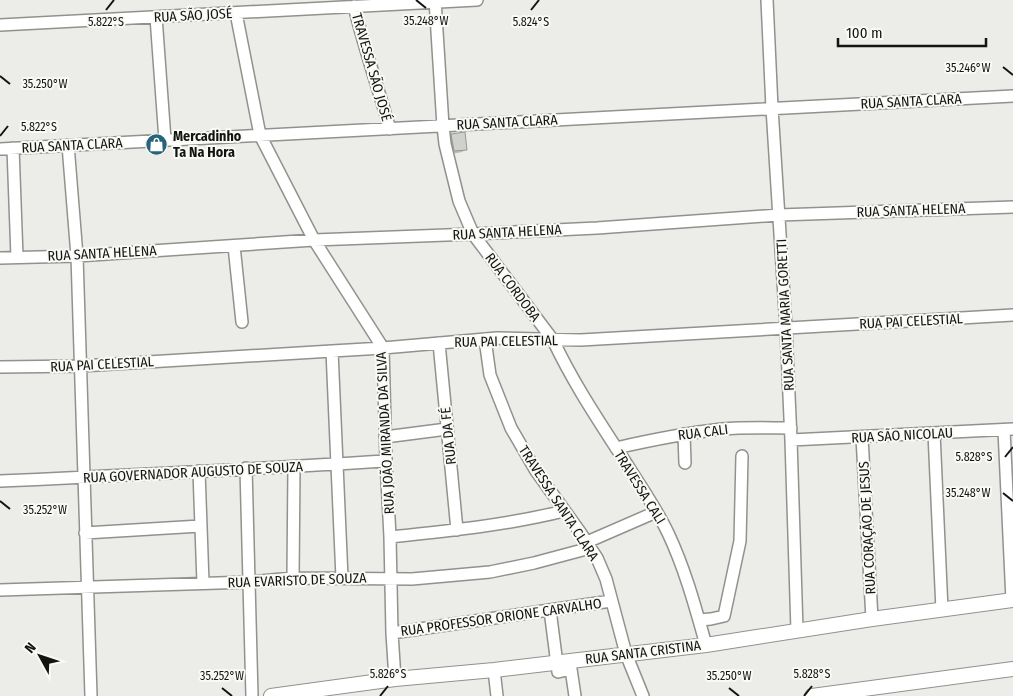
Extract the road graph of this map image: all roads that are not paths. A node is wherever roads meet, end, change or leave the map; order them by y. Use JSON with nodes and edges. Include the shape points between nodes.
{"nodes":[{"id":1,"x":477,"y":0,"type":"edge"},
{"id":2,"x":767,"y":0,"type":"edge"},
{"id":3,"x":435,"y":1,"type":"edge"},
{"id":4,"x":327,"y":4,"type":"edge"},
{"id":5,"x":354,"y":6,"type":"junction"},
{"id":6,"x":236,"y":13,"type":"junction"},
{"id":7,"x":156,"y":17,"type":"junction"},
{"id":8,"x":0,"y":25,"type":"edge"},
{"id":9,"x":1013,"y":96,"type":"edge"},
{"id":10,"x":772,"y":108,"type":"junction"},
{"id":11,"x":443,"y":126,"type":"junction"},
{"id":12,"x":390,"y":129,"type":"junction"},
{"id":13,"x":260,"y":135,"type":"junction"},
{"id":14,"x":165,"y":140,"type":"junction"},
{"id":15,"x":68,"y":145,"type":"junction"},
{"id":16,"x":13,"y":148,"type":"junction"},
{"id":17,"x":0,"y":149,"type":"edge"},
{"id":18,"x":1013,"y":207,"type":"edge"},
{"id":19,"x":779,"y":214,"type":"junction"},
{"id":20,"x":473,"y":234,"type":"junction"},
{"id":21,"x":314,"y":240,"type":"junction"},
{"id":22,"x":234,"y":246,"type":"junction"},
{"id":23,"x":76,"y":256,"type":"junction"},
{"id":24,"x":0,"y":258,"type":"edge"},
{"id":25,"x":17,"y":258,"type":"junction"},
{"id":26,"x":1013,"y":315,"type":"edge"},
{"id":27,"x":242,"y":322,"type":"dead end"},
{"id":28,"x":786,"y":328,"type":"junction"},
{"id":29,"x":485,"y":339,"type":"junction"},
{"id":30,"x":553,"y":340,"type":"junction"},
{"id":31,"x":439,"y":343,"type":"junction"},
{"id":32,"x":383,"y":348,"type":"junction"},
{"id":33,"x":332,"y":351,"type":"junction"},
{"id":34,"x":81,"y":366,"type":"junction"},
{"id":35,"x":0,"y":367,"type":"edge"},
{"id":36,"x":447,"y":429,"type":"junction"},
{"id":37,"x":1009,"y":430,"type":"edge"},
{"id":38,"x":934,"y":433,"type":"junction"},
{"id":39,"x":684,"y":434,"type":"junction"},
{"id":40,"x":791,"y":434,"type":"junction"},
{"id":41,"x":385,"y":437,"type":"junction"},
{"id":42,"x":862,"y":437,"type":"junction"},
{"id":43,"x":616,"y":448,"type":"junction"},
{"id":44,"x":742,"y":456,"type":"dead end"},
{"id":45,"x":386,"y":461,"type":"junction"},
{"id":46,"x":685,"y":463,"type":"dead end"},
{"id":47,"x":337,"y":464,"type":"junction"},
{"id":48,"x":294,"y":467,"type":"junction"},
{"id":49,"x":246,"y":468,"type":"junction"},
{"id":50,"x":199,"y":471,"type":"junction"},
{"id":51,"x":84,"y":477,"type":"junction"},
{"id":52,"x":0,"y":481,"type":"edge"},
{"id":53,"x":564,"y":511,"type":"junction"},
{"id":54,"x":656,"y":512,"type":"junction"},
{"id":55,"x":1011,"y":525,"type":"edge"},
{"id":56,"x":200,"y":526,"type":"junction"},
{"id":57,"x":457,"y":530,"type":"junction"},
{"id":58,"x":85,"y":533,"type":"junction"},
{"id":59,"x":390,"y":537,"type":"junction"},
{"id":60,"x":589,"y":545,"type":"junction"},
{"id":61,"x":293,"y":578,"type":"junction"},
{"id":62,"x":342,"y":578,"type":"junction"},
{"id":63,"x":392,"y":578,"type":"junction"},
{"id":64,"x":250,"y":582,"type":"junction"},
{"id":65,"x":204,"y":583,"type":"junction"},
{"id":66,"x":87,"y":587,"type":"junction"},
{"id":67,"x":0,"y":590,"type":"edge"},
{"id":68,"x":1012,"y":600,"type":"edge"},
{"id":69,"x":611,"y":601,"type":"junction"},
{"id":70,"x":550,"y":610,"type":"junction"},
{"id":71,"x":942,"y":610,"type":"junction"},
{"id":72,"x":872,"y":619,"type":"junction"},
{"id":73,"x":699,"y":620,"type":"junction"},
{"id":74,"x":797,"y":630,"type":"junction"},
{"id":75,"x":392,"y":633,"type":"junction"},
{"id":76,"x":706,"y":645,"type":"junction"},
{"id":77,"x":626,"y":654,"type":"junction"},
{"id":78,"x":556,"y":662,"type":"junction"},
{"id":79,"x":494,"y":670,"type":"junction"},
{"id":80,"x":1013,"y":670,"type":"edge"},
{"id":81,"x":395,"y":679,"type":"junction"},
{"id":82,"x":91,"y":696,"type":"edge"},
{"id":83,"x":252,"y":696,"type":"edge"},
{"id":84,"x":271,"y":696,"type":"edge"},
{"id":85,"x":497,"y":696,"type":"edge"},
{"id":86,"x":575,"y":696,"type":"edge"},
{"id":87,"x":642,"y":696,"type":"edge"},
{"id":88,"x":812,"y":696,"type":"edge"}],
"edges":[{"from":1,"to":3,"type":"street","name":"RUA SÃO JOSÉ"},
{"from":2,"to":10,"type":"street","name":"RUA SANTA MARIA GORETTI"},
{"from":3,"to":5,"type":"street","name":"RUA SÃO JOSÉ"},
{"from":3,"to":11,"type":"street","name":"RUA CORDOBA"},
{"from":4,"to":5,"type":"street","name":"RUA SÃO JOSÉ"},
{"from":4,"to":6,"type":"street","name":"RUA SÃO JOSÉ"},
{"from":5,"to":12,"type":"street","name":"TRAVESSA SÃO JOSÉ"},
{"from":6,"to":7,"type":"street","name":"RUA SÃO JOSÉ"},
{"from":6,"to":13,"type":"street","name":"RUA JOÃO MIRANDA DA SILVA"},
{"from":7,"to":8,"type":"street","name":"RUA SÃO JOSÉ"},
{"from":7,"to":14,"type":"street"},
{"from":9,"to":10,"type":"street","name":"RUA SANTA CLARA"},
{"from":10,"to":11,"type":"street","name":"RUA SANTA CLARA"},
{"from":10,"to":19,"type":"street","name":"RUA SANTA MARIA GORETTI"},
{"from":11,"to":12,"type":"street","name":"RUA SANTA CLARA"},
{"from":11,"to":20,"type":"street","name":"RUA CORDOBA","via":[[459,201]]},
{"from":12,"to":13,"type":"street","name":"RUA SANTA CLARA"},
{"from":13,"to":14,"type":"street","name":"RUA SANTA CLARA"},
{"from":13,"to":21,"type":"street","name":"RUA JOÃO MIRANDA DA SILVA"},
{"from":14,"to":15,"type":"street","name":"RUA SANTA CLARA"},
{"from":15,"to":16,"type":"street","name":"RUA SANTA CLARA"},
{"from":15,"to":23,"type":"street"},
{"from":16,"to":17,"type":"street","name":"RUA SANTA CLARA"},
{"from":16,"to":25,"type":"street"},
{"from":18,"to":19,"type":"street","name":"RUA SANTA HELENA"},
{"from":19,"to":20,"type":"street","name":"RUA SANTA HELENA"},
{"from":19,"to":28,"type":"street","name":"RUA SANTA MARIA GORETTI"},
{"from":20,"to":21,"type":"street","name":"RUA SANTA HELENA"},
{"from":20,"to":30,"type":"street","name":"RUA CORDOBA"},
{"from":21,"to":22,"type":"street","name":"RUA SANTA HELENA"},
{"from":21,"to":32,"type":"street","name":"RUA JOÃO MIRANDA DA SILVA"},
{"from":22,"to":23,"type":"street","name":"RUA SANTA HELENA"},
{"from":22,"to":27,"type":"street"},
{"from":23,"to":25,"type":"street","name":"RUA SANTA HELENA"},
{"from":23,"to":34,"type":"street"},
{"from":24,"to":25,"type":"street","name":"RUA SANTA HELENA"},
{"from":26,"to":28,"type":"street","name":"RUA PAI CELESTIAL"},
{"from":28,"to":30,"type":"street","name":"RUA PAI CELESTIAL"},
{"from":28,"to":40,"type":"street","name":"RUA SANTA MARIA GORETTI"},
{"from":29,"to":30,"type":"street","name":"RUA PAI CELESTIAL"},
{"from":29,"to":31,"type":"street","name":"RUA PAI CELESTIAL"},
{"from":29,"to":53,"type":"street","name":"TRAVESSA SANTA CLARA","via":[[490,375],[511,428]]},
{"from":30,"to":43,"type":"street","name":"TRAVESSA CALI"},
{"from":31,"to":32,"type":"street","name":"RUA PAI CELESTIAL"},
{"from":31,"to":36,"type":"street","name":"RUA DA FÉ"},
{"from":32,"to":33,"type":"street","name":"RUA PAI CELESTIAL"},
{"from":32,"to":41,"type":"street","name":"RUA JOÃO MIRANDA DA SILVA"},
{"from":33,"to":34,"type":"street","name":"RUA PAI CELESTIAL"},
{"from":33,"to":47,"type":"street"},
{"from":34,"to":35,"type":"street","name":"RUA PAI CELESTIAL"},
{"from":34,"to":51,"type":"street"},
{"from":36,"to":41,"type":"street"},
{"from":36,"to":57,"type":"street","name":"RUA DA FÉ"},
{"from":37,"to":38,"type":"street","name":"RUA SÃO NICOLAU"},
{"from":37,"to":55,"type":"street"},
{"from":38,"to":42,"type":"street","name":"RUA SÃO NICOLAU"},
{"from":38,"to":71,"type":"street"},
{"from":39,"to":40,"type":"street","name":"RUA CALI","via":[[724,429]]},
{"from":39,"to":43,"type":"street","name":"RUA CALI"},
{"from":39,"to":46,"type":"street"},
{"from":40,"to":42,"type":"street","name":"RUA SÃO NICOLAU"},
{"from":40,"to":74,"type":"street","name":"RUA SANTA MARIA GORETTI"},
{"from":41,"to":45,"type":"street","name":"RUA JOÃO MIRANDA DA SILVA"},
{"from":42,"to":72,"type":"street","name":"RUA CORAÇÃO DE JESUS"},
{"from":43,"to":54,"type":"street","name":"TRAVESSA CALI"},
{"from":44,"to":73,"type":"street","via":[[740,541],[724,616]]},
{"from":45,"to":47,"type":"street","name":"RUA GOVERNADOR AUGUSTO DE SOUZA"},
{"from":45,"to":59,"type":"street","name":"RUA JOÃO MIRANDA DA SILVA"},
{"from":47,"to":48,"type":"street","name":"RUA GOVERNADOR AUGUSTO DE SOUZA"},
{"from":47,"to":62,"type":"street"},
{"from":48,"to":49,"type":"street","name":"RUA GOVERNADOR AUGUSTO DE SOUZA"},
{"from":48,"to":61,"type":"street"},
{"from":49,"to":50,"type":"street","name":"RUA GOVERNADOR AUGUSTO DE SOUZA"},
{"from":49,"to":64,"type":"street"},
{"from":50,"to":51,"type":"street","name":"RUA GOVERNADOR AUGUSTO DE SOUZA"},
{"from":50,"to":56,"type":"street"},
{"from":51,"to":52,"type":"street","name":"RUA GOVERNADOR AUGUSTO DE SOUZA"},
{"from":51,"to":58,"type":"street"},
{"from":53,"to":57,"type":"street"},
{"from":53,"to":60,"type":"street","name":"TRAVESSA SANTA CLARA"},
{"from":54,"to":60,"type":"street","name":"RUA EVARISTO DE SOUZA"},
{"from":54,"to":73,"type":"street","name":"TRAVESSA CALI","via":[[679,558]]},
{"from":55,"to":68,"type":"street"},
{"from":56,"to":58,"type":"street"},
{"from":56,"to":65,"type":"street"},
{"from":57,"to":59,"type":"street"},
{"from":58,"to":66,"type":"street"},
{"from":59,"to":63,"type":"street","name":"RUA JOÃO MIRANDA DA SILVA"},
{"from":60,"to":63,"type":"street","name":"RUA EVARISTO DE SOUZA","via":[[534,563],[490,572]]},
{"from":60,"to":69,"type":"street","name":"TRAVESSA SANTA CLARA","via":[[598,558]]},
{"from":61,"to":62,"type":"street","name":"RUA EVARISTO DE SOUZA"},
{"from":61,"to":64,"type":"street","name":"RUA EVARISTO DE SOUZA"},
{"from":62,"to":63,"type":"street","name":"RUA EVARISTO DE SOUZA"},
{"from":63,"to":75,"type":"street","name":"RUA JOÃO MIRANDA DA SILVA"},
{"from":64,"to":65,"type":"street","name":"RUA EVARISTO DE SOUZA"},
{"from":64,"to":83,"type":"street"},
{"from":65,"to":66,"type":"street","name":"RUA EVARISTO DE SOUZA"},
{"from":66,"to":67,"type":"street","name":"RUA EVARISTO DE SOUZA"},
{"from":66,"to":82,"type":"street"},
{"from":68,"to":71,"type":"main road","name":"RUA SANTA CRISTINA"},
{"from":69,"to":70,"type":"street","name":"RUA PROFESSOR ORIONE CARVALHO"},
{"from":69,"to":77,"type":"street","name":"TRAVESSA SANTA CLARA"},
{"from":70,"to":75,"type":"street","name":"RUA PROFESSOR ORIONE CARVALHO"},
{"from":70,"to":78,"type":"street"},
{"from":71,"to":72,"type":"main road","name":"RUA SANTA CRISTINA"},
{"from":72,"to":74,"type":"main road","name":"RUA SANTA CRISTINA"},
{"from":73,"to":76,"type":"street","name":"TRAVESSA CALI"},
{"from":74,"to":76,"type":"main road","name":"RUA SANTA CRISTINA"},
{"from":75,"to":81,"type":"street","name":"RUA JOÃO MIRANDA DA SILVA"},
{"from":76,"to":77,"type":"main road","name":"RUA SANTA CRISTINA"},
{"from":77,"to":78,"type":"main road","name":"RUA SANTA CRISTINA"},
{"from":77,"to":87,"type":"street","name":"TRAVESSA SANTA CLARA"},
{"from":78,"to":79,"type":"main road","name":"RUA SANTA CRISTINA"},
{"from":78,"to":86,"type":"street","via":[[558,672],[571,669]]},
{"from":79,"to":81,"type":"main road","name":"RUA SANTA CRISTINA"},
{"from":79,"to":85,"type":"street"},
{"from":80,"to":88,"type":"main road"},
{"from":81,"to":84,"type":"main road","name":"RUA SANTA CRISTINA"}]}
